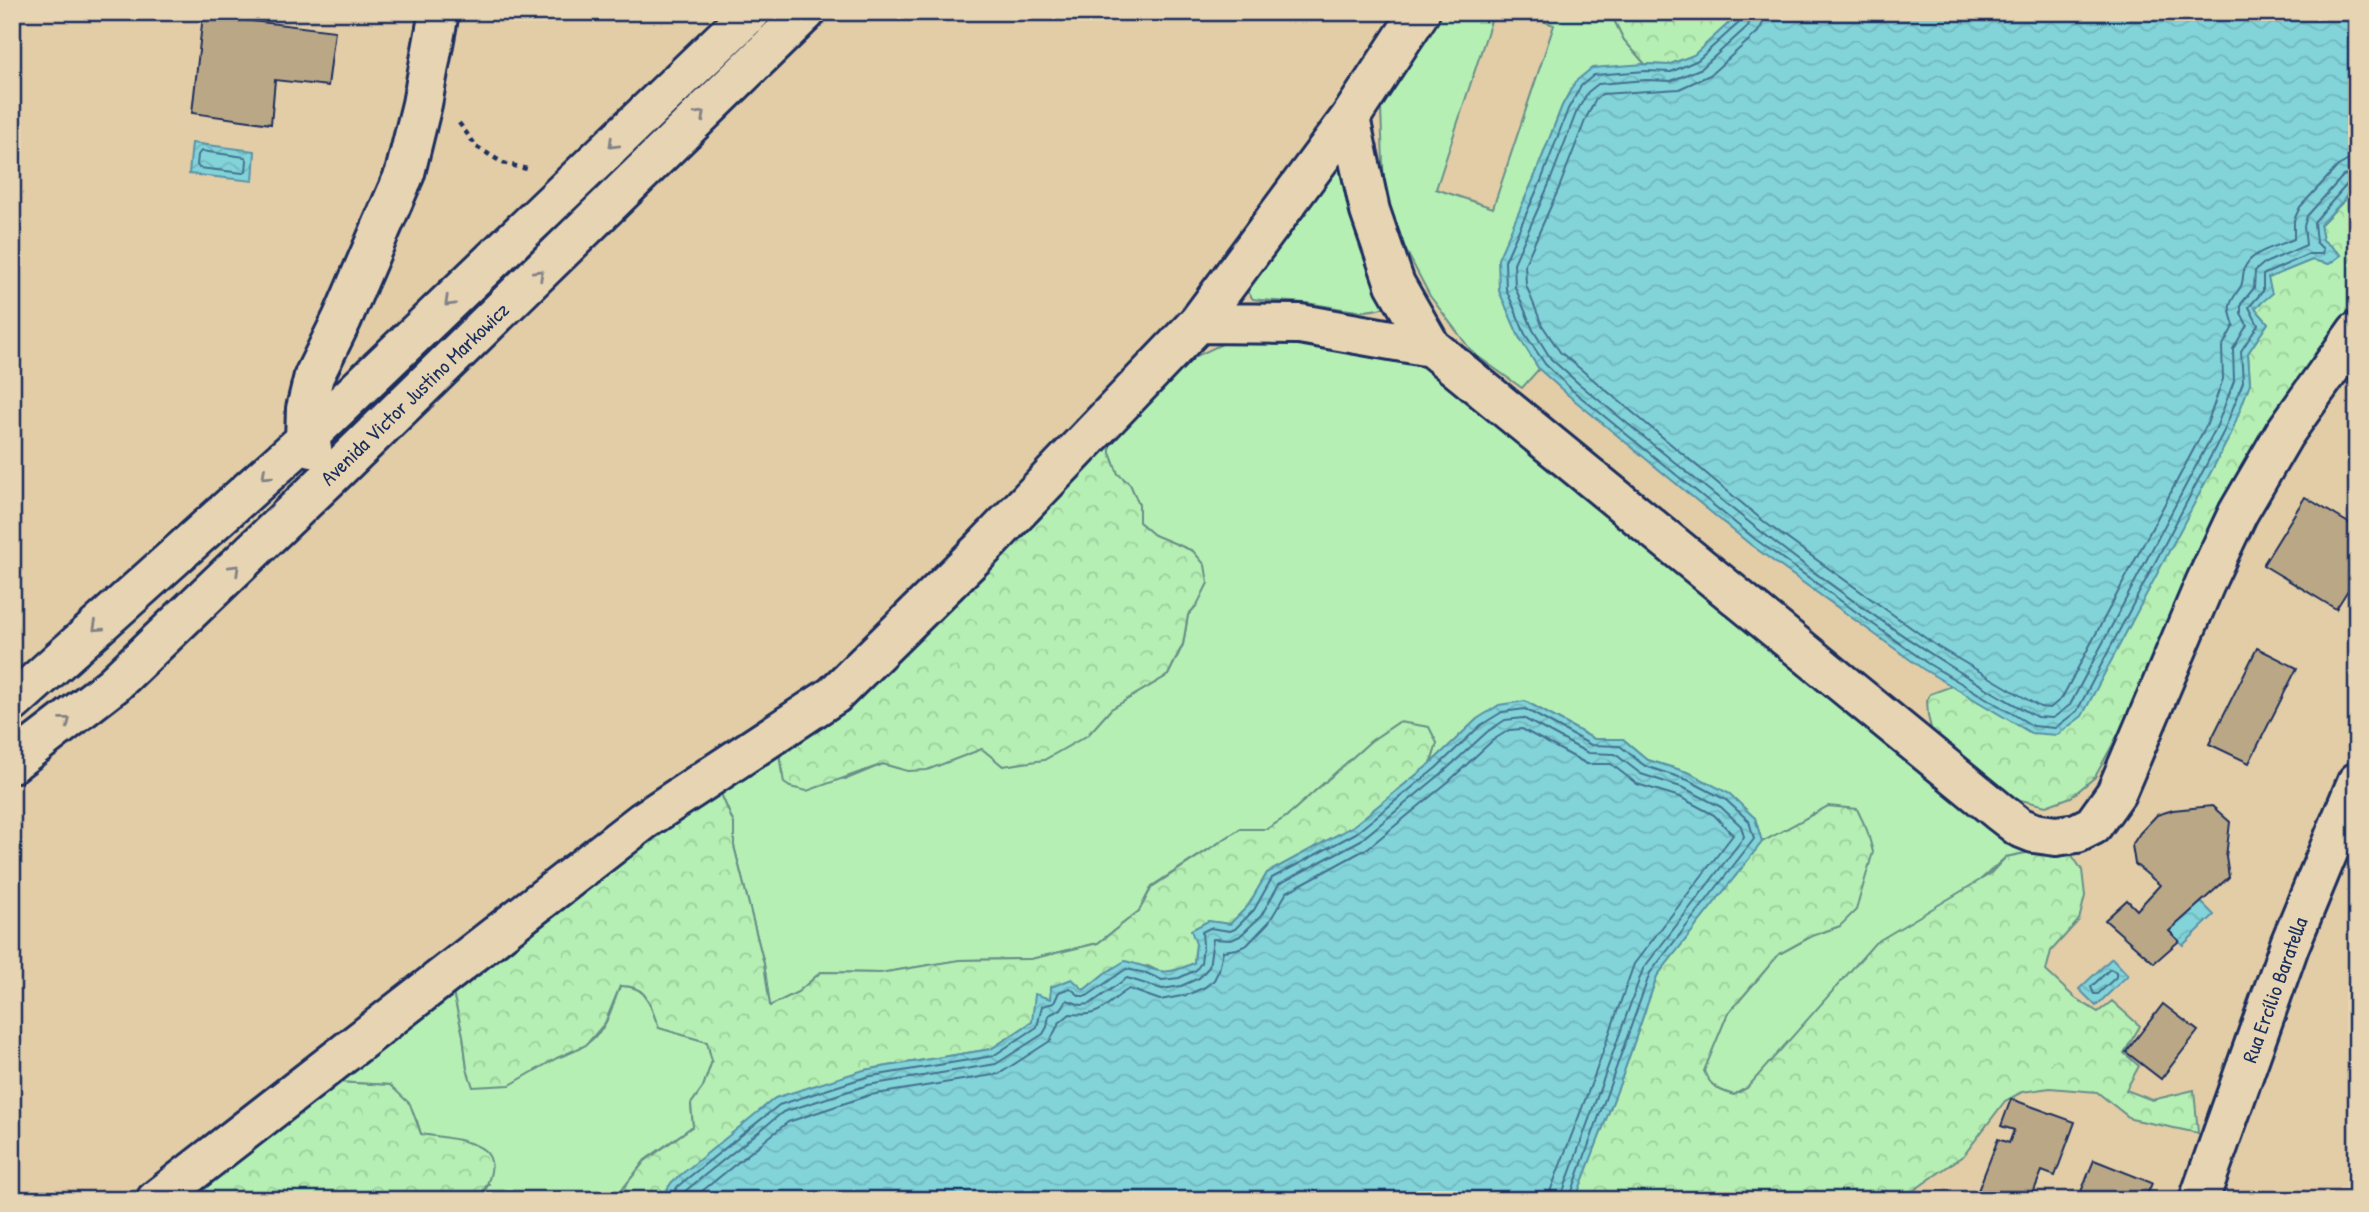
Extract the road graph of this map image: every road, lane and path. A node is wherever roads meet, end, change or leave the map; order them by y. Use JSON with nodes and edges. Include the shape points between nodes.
{"nodes":[{"id":1,"x":439,"y":12,"type":"edge"},
{"id":2,"x":751,"y":12,"type":"edge"},
{"id":3,"x":806,"y":12,"type":"edge"},
{"id":4,"x":1420,"y":12,"type":"edge"},
{"id":5,"x":420,"y":113,"type":"junction"},
{"id":6,"x":1350,"y":118,"type":"junction"},
{"id":7,"x":537,"y":169,"type":"dead end"},
{"id":8,"x":1198,"y":323,"type":"junction"},
{"id":9,"x":2357,"y":331,"type":"edge"},
{"id":10,"x":1431,"y":347,"type":"junction"},
{"id":11,"x":305,"y":440,"type":"junction"},
{"id":12,"x":334,"y":473,"type":"junction"},
{"id":13,"x":12,"y":703,"type":"edge"},
{"id":14,"x":12,"y":763,"type":"edge"},
{"id":15,"x":2357,"y":782,"type":"edge"},
{"id":16,"x":156,"y":1200,"type":"edge"},
{"id":17,"x":2199,"y":1200,"type":"edge"}],
"edges":[{"from":1,"to":5,"type":"street"},
{"from":2,"to":11,"type":"street","name":"Avenida Victor Justino Markowicz","one_way":true},
{"from":12,"to":3,"type":"street","name":"Avenida Victor Justino Markowicz","one_way":true},
{"from":4,"to":6,"type":"street"},
{"from":5,"to":7,"type":"path","via":[[461,123],[477,147],[503,163]]},
{"from":5,"to":11,"type":"street","via":[[405,173],[314,376]]},
{"from":6,"to":8,"type":"street"},
{"from":6,"to":10,"type":"street","via":[[1370,211],[1395,284]]},
{"from":8,"to":10,"type":"street","via":[[1300,324]]},
{"from":8,"to":16,"type":"street","via":[[834,695],[643,821]]},
{"from":9,"to":10,"type":"street","via":[[2284,434],[2238,513],[2116,793],[2093,825],[2056,836],[2026,830],[2001,813]]},
{"from":11,"to":12,"type":"street"},
{"from":11,"to":13,"type":"street","name":"Avenida Victor Justino Markowicz","one_way":true},
{"from":14,"to":12,"type":"street","name":"Avenida Victor Justino Markowicz","one_way":true,"via":[[113,685]]},
{"from":15,"to":17,"type":"street","name":"Rua Ercílio Baratella","via":[[2290,944]]}]}
